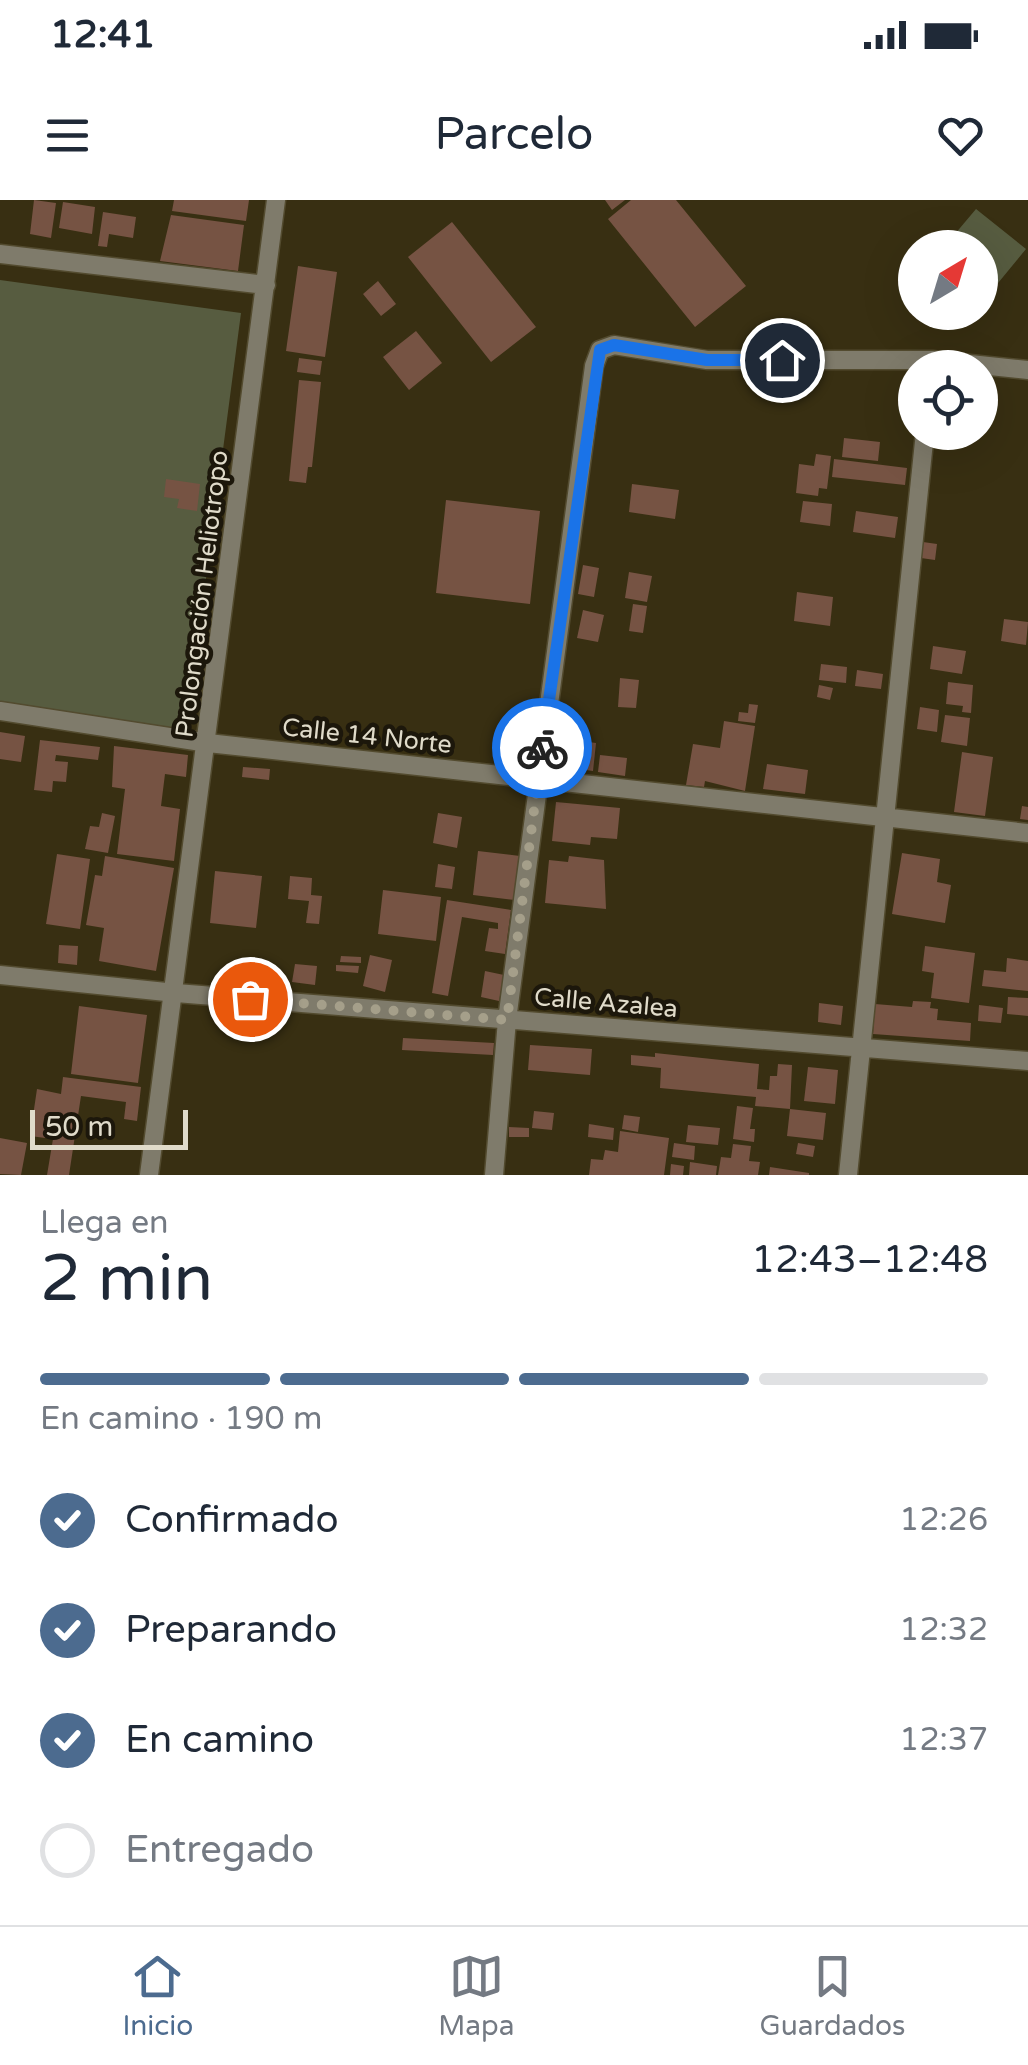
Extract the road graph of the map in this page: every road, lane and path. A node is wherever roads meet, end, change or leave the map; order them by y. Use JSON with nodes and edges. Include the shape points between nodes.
{"nodes":[{"id":1,"x":276,"y":200,"type":"edge"},
{"id":2,"x":0,"y":254,"type":"edge"},
{"id":3,"x":266,"y":284,"type":"junction"},
{"id":4,"x":898,"y":363,"type":"edge"},
{"id":5,"x":998,"y":368,"type":"edge"},
{"id":6,"x":1028,"y":370,"type":"edge"},
{"id":7,"x":923,"y":450,"type":"edge"},
{"id":8,"x":0,"y":711,"type":"edge"},
{"id":9,"x":208,"y":743,"type":"junction"},
{"id":10,"x":538,"y":780,"type":"junction"},
{"id":11,"x":887,"y":817,"type":"junction"},
{"id":12,"x":1028,"y":833,"type":"edge"},
{"id":13,"x":0,"y":975,"type":"edge"},
{"id":14,"x":176,"y":994,"type":"junction"},
{"id":15,"x":507,"y":1020,"type":"junction"},
{"id":16,"x":862,"y":1048,"type":"junction"},
{"id":17,"x":1028,"y":1061,"type":"edge"},
{"id":18,"x":149,"y":1175,"type":"edge"},
{"id":19,"x":494,"y":1175,"type":"edge"},
{"id":20,"x":848,"y":1175,"type":"edge"}],
"edges":[{"from":1,"to":3,"type":"street","name":"Prolongación Heliotropo"},
{"from":2,"to":3,"type":"street"},
{"from":3,"to":9,"type":"street","name":"Prolongación Heliotropo"},
{"from":4,"to":10,"type":"street","via":[[707,360],[614,345],[600,350]]},
{"from":5,"to":6,"type":"street"},
{"from":7,"to":11,"type":"street"},
{"from":8,"to":9,"type":"street","name":"Calle 14 Norte"},
{"from":9,"to":10,"type":"street","name":"Calle 14 Norte"},
{"from":9,"to":14,"type":"street","name":"Prolongación Heliotropo"},
{"from":10,"to":11,"type":"street","name":"Calle 14 Norte"},
{"from":10,"to":15,"type":"street"},
{"from":11,"to":12,"type":"street","name":"Calle 14 Norte"},
{"from":11,"to":16,"type":"street"},
{"from":13,"to":14,"type":"street","name":"Calle Azalea"},
{"from":14,"to":15,"type":"street","name":"Calle Azalea"},
{"from":14,"to":18,"type":"street","name":"Prolongación Heliotropo"},
{"from":15,"to":16,"type":"street","name":"Calle Azalea"},
{"from":15,"to":19,"type":"street"},
{"from":16,"to":17,"type":"street","name":"Calle Azalea"},
{"from":16,"to":20,"type":"street"}]}
